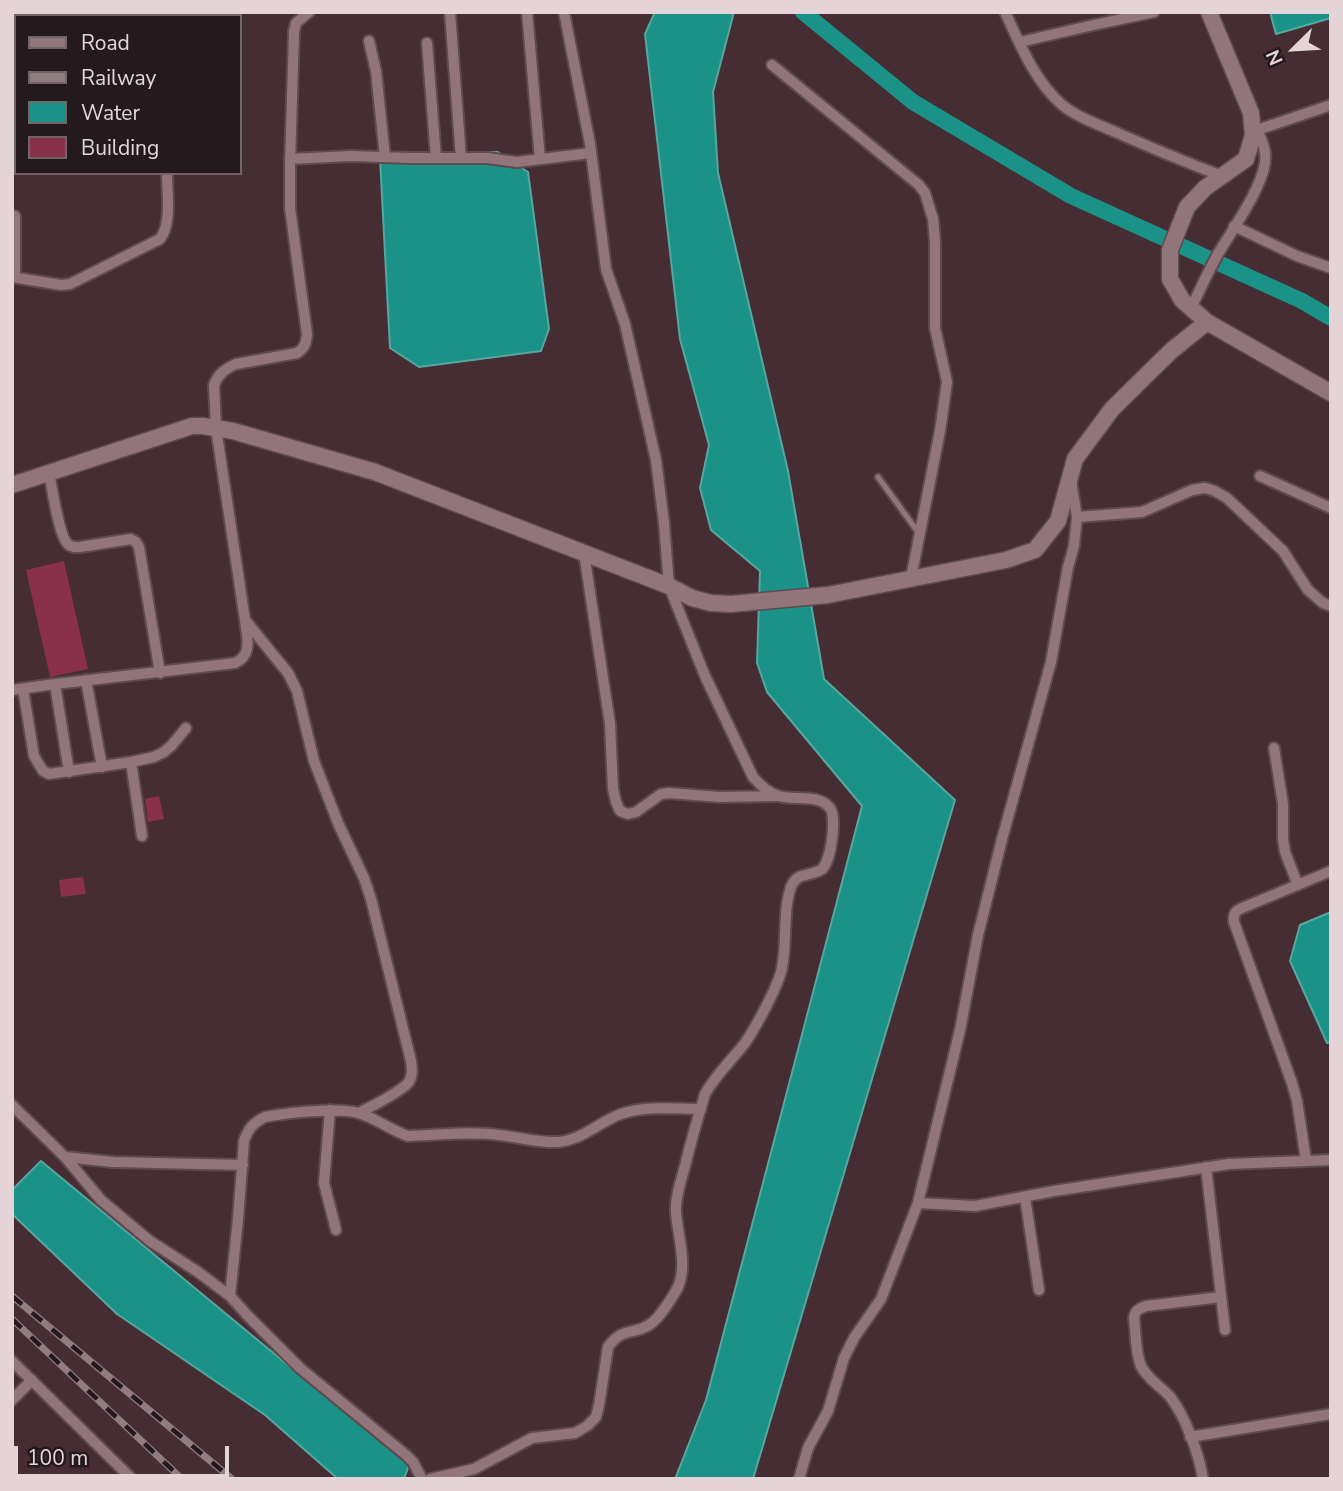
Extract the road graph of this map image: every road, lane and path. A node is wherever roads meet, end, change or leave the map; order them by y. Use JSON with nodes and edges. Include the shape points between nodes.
{"nodes":[{"id":1,"x":309,"y":12,"type":"edge"},
{"id":2,"x":450,"y":12,"type":"edge"},
{"id":3,"x":527,"y":12,"type":"edge"},
{"id":4,"x":564,"y":12,"type":"edge"},
{"id":5,"x":1005,"y":12,"type":"edge"},
{"id":6,"x":1154,"y":12,"type":"edge"},
{"id":7,"x":1209,"y":12,"type":"edge"},
{"id":8,"x":369,"y":41,"type":"dead end"},
{"id":9,"x":426,"y":43,"type":"dead end"},
{"id":10,"x":1020,"y":43,"type":"junction"},
{"id":11,"x":772,"y":65,"type":"dead end"},
{"id":12,"x":1331,"y":105,"type":"edge"},
{"id":13,"x":1254,"y":126,"type":"junction"},
{"id":14,"x":592,"y":153,"type":"junction"},
{"id":15,"x":385,"y":158,"type":"junction"},
{"id":16,"x":436,"y":158,"type":"junction"},
{"id":17,"x":461,"y":158,"type":"junction"},
{"id":18,"x":290,"y":159,"type":"junction"},
{"id":19,"x":540,"y":159,"type":"junction"},
{"id":20,"x":167,"y":175,"type":"edge"},
{"id":21,"x":1222,"y":176,"type":"junction"},
{"id":22,"x":15,"y":216,"type":"dead end"},
{"id":23,"x":1234,"y":226,"type":"junction"},
{"id":24,"x":1331,"y":268,"type":"edge"},
{"id":25,"x":13,"y":277,"type":"edge"},
{"id":26,"x":1191,"y":308,"type":"junction"},
{"id":27,"x":1208,"y":322,"type":"junction"},
{"id":28,"x":1331,"y":393,"type":"edge"},
{"id":29,"x":216,"y":428,"type":"junction"},
{"id":30,"x":49,"y":473,"type":"junction"},
{"id":31,"x":1070,"y":475,"type":"junction"},
{"id":32,"x":1261,"y":476,"type":"dead end"},
{"id":33,"x":878,"y":477,"type":"dead end"},
{"id":34,"x":12,"y":485,"type":"edge"},
{"id":35,"x":1331,"y":508,"type":"edge"},
{"id":36,"x":1077,"y":517,"type":"junction"},
{"id":37,"x":920,"y":534,"type":"junction"},
{"id":38,"x":584,"y":553,"type":"junction"},
{"id":39,"x":911,"y":579,"type":"junction"},
{"id":40,"x":669,"y":586,"type":"junction"},
{"id":41,"x":1331,"y":606,"type":"edge"},
{"id":42,"x":245,"y":620,"type":"junction"},
{"id":43,"x":160,"y":673,"type":"junction"},
{"id":44,"x":86,"y":680,"type":"junction"},
{"id":45,"x":55,"y":684,"type":"junction"},
{"id":46,"x":18,"y":690,"type":"edge"},
{"id":47,"x":186,"y":728,"type":"dead end"},
{"id":48,"x":1274,"y":748,"type":"dead end"},
{"id":49,"x":131,"y":762,"type":"junction"},
{"id":50,"x":102,"y":766,"type":"junction"},
{"id":51,"x":69,"y":772,"type":"junction"},
{"id":52,"x":779,"y":796,"type":"junction"},
{"id":53,"x":142,"y":836,"type":"dead end"},
{"id":54,"x":1331,"y":871,"type":"edge"},
{"id":55,"x":1298,"y":885,"type":"junction"},
{"id":56,"x":12,"y":1105,"type":"edge"},
{"id":57,"x":701,"y":1109,"type":"junction"},
{"id":58,"x":330,"y":1110,"type":"junction"},
{"id":59,"x":359,"y":1113,"type":"junction"},
{"id":60,"x":65,"y":1157,"type":"junction"},
{"id":61,"x":1306,"y":1160,"type":"junction"},
{"id":62,"x":1331,"y":1160,"type":"edge"},
{"id":63,"x":243,"y":1166,"type":"junction"},
{"id":64,"x":1206,"y":1167,"type":"junction"},
{"id":65,"x":1025,"y":1197,"type":"junction"},
{"id":66,"x":918,"y":1203,"type":"junction"},
{"id":67,"x":336,"y":1230,"type":"dead end"},
{"id":68,"x":1039,"y":1290,"type":"dead end"},
{"id":69,"x":230,"y":1296,"type":"junction"},
{"id":70,"x":1222,"y":1297,"type":"junction"},
{"id":71,"x":1225,"y":1330,"type":"dead end"},
{"id":72,"x":12,"y":1361,"type":"edge"},
{"id":73,"x":32,"y":1380,"type":"junction"},
{"id":74,"x":12,"y":1400,"type":"edge"},
{"id":75,"x":1331,"y":1415,"type":"edge"},
{"id":76,"x":1190,"y":1437,"type":"junction"},
{"id":77,"x":132,"y":1479,"type":"edge"},
{"id":78,"x":422,"y":1479,"type":"edge"},
{"id":79,"x":430,"y":1479,"type":"edge"},
{"id":80,"x":799,"y":1479,"type":"edge"},
{"id":81,"x":1203,"y":1479,"type":"edge"}],
"edges":[{"from":1,"to":18,"type":"street","via":[[296,23]]},
{"from":2,"to":17,"type":"street"},
{"from":3,"to":19,"type":"street"},
{"from":4,"to":14,"type":"street"},
{"from":5,"to":10,"type":"street"},
{"from":6,"to":10,"type":"street"},
{"from":7,"to":13,"type":"main road"},
{"from":8,"to":15,"type":"street"},
{"from":9,"to":16,"type":"street"},
{"from":10,"to":21,"type":"street","via":[[1040,81],[1075,114]]},
{"from":11,"to":37,"type":"street","via":[[919,185],[929,205],[935,242],[935,328],[947,383]]},
{"from":12,"to":13,"type":"street"},
{"from":13,"to":21,"type":"main road","via":[[1246,159]]},
{"from":13,"to":23,"type":"street","via":[[1262,141],[1265,164]]},
{"from":14,"to":19,"type":"street"},
{"from":14,"to":40,"type":"street","via":[[606,269],[625,324],[656,460]]},
{"from":15,"to":16,"type":"street"},
{"from":15,"to":18,"type":"street"},
{"from":16,"to":17,"type":"street"},
{"from":17,"to":19,"type":"street"},
{"from":18,"to":29,"type":"street","via":[[290,208],[306,344],[297,353],[236,364],[222,372],[214,385]]},
{"from":20,"to":25,"type":"street","via":[[167,221],[160,239],[70,284]]},
{"from":21,"to":26,"type":"main road","via":[[1187,206],[1170,250],[1170,279]]},
{"from":22,"to":25,"type":"street"},
{"from":23,"to":24,"type":"street"},
{"from":23,"to":26,"type":"street"},
{"from":26,"to":27,"type":"main road"},
{"from":27,"to":28,"type":"main road"},
{"from":27,"to":31,"type":"main road","via":[[1112,409],[1075,459]]},
{"from":29,"to":30,"type":"main road","via":[[192,426]]},
{"from":29,"to":38,"type":"main road","via":[[375,472]]},
{"from":29,"to":42,"type":"street"},
{"from":30,"to":34,"type":"main road"},
{"from":30,"to":43,"type":"street","via":[[61,533],[68,545],[131,539],[139,547]]},
{"from":31,"to":36,"type":"street"},
{"from":31,"to":39,"type":"main road","via":[[1058,521],[1035,550]]},
{"from":32,"to":35,"type":"street"},
{"from":33,"to":37,"type":"lane"},
{"from":36,"to":41,"type":"street","via":[[1142,512],[1192,490],[1215,491],[1283,551],[1315,598]]},
{"from":36,"to":66,"type":"street","via":[[1051,662],[978,935]]},
{"from":37,"to":39,"type":"street"},
{"from":38,"to":40,"type":"main road"},
{"from":38,"to":52,"type":"street","via":[[610,724],[613,789],[620,811],[636,812],[669,793]]},
{"from":39,"to":40,"type":"main road","via":[[828,595],[731,604],[692,598]]},
{"from":40,"to":52,"type":"street","via":[[753,777]]},
{"from":42,"to":43,"type":"street","via":[[247,649],[242,660]]},
{"from":42,"to":59,"type":"street","via":[[297,691],[314,761],[371,899],[411,1061],[409,1082]]},
{"from":43,"to":44,"type":"street"},
{"from":44,"to":45,"type":"street"},
{"from":44,"to":50,"type":"street"},
{"from":45,"to":46,"type":"street"},
{"from":45,"to":51,"type":"street"},
{"from":46,"to":51,"type":"street","via":[[38,764],[49,774]]},
{"from":47,"to":49,"type":"street","via":[[164,752]]},
{"from":48,"to":55,"type":"street","via":[[1285,852]]},
{"from":49,"to":50,"type":"street"},
{"from":49,"to":53,"type":"street"},
{"from":50,"to":51,"type":"street"},
{"from":52,"to":57,"type":"street","via":[[809,798],[829,806],[834,824],[828,857],[821,870],[796,878],[792,885],[777,984],[754,1029],[711,1083]]},
{"from":54,"to":55,"type":"street"},
{"from":55,"to":61,"type":"street","via":[[1233,916],[1292,1083]]},
{"from":56,"to":60,"type":"street"},
{"from":57,"to":59,"type":"street","via":[[630,1111],[559,1142],[498,1135],[408,1136]]},
{"from":57,"to":79,"type":"street","via":[[678,1189],[681,1279],[653,1321],[620,1334],[608,1347],[596,1417],[575,1433],[532,1438],[474,1469]]},
{"from":58,"to":59,"type":"street"},
{"from":58,"to":63,"type":"street","via":[[273,1115],[256,1122],[244,1141]]},
{"from":58,"to":67,"type":"street","via":[[324,1183]]},
{"from":60,"to":63,"type":"street"},
{"from":60,"to":69,"type":"street","via":[[121,1217]]},
{"from":61,"to":62,"type":"street"},
{"from":61,"to":64,"type":"street"},
{"from":63,"to":69,"type":"street"},
{"from":64,"to":65,"type":"street"},
{"from":64,"to":70,"type":"street"},
{"from":65,"to":66,"type":"street","via":[[975,1206]]},
{"from":65,"to":68,"type":"street"},
{"from":66,"to":80,"type":"street","via":[[881,1299],[844,1358]]},
{"from":69,"to":78,"type":"street","via":[[300,1368],[406,1455]]},
{"from":70,"to":71,"type":"street"},
{"from":70,"to":76,"type":"street","via":[[1135,1312],[1142,1367],[1179,1410]]},
{"from":72,"to":73,"type":"street"},
{"from":73,"to":74,"type":"street"},
{"from":73,"to":77,"type":"street"},
{"from":75,"to":76,"type":"street"},
{"from":76,"to":81,"type":"street"}]}
